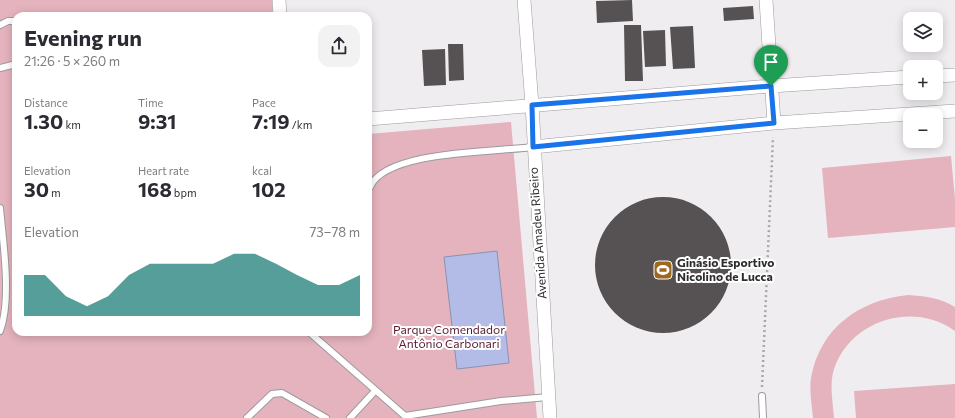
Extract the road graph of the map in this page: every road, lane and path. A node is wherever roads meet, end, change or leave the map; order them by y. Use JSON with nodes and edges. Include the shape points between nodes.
{"nodes":[{"id":1,"x":279,"y":0,"type":"edge"},
{"id":2,"x":524,"y":0,"type":"edge"},
{"id":3,"x":766,"y":0,"type":"edge"},
{"id":4,"x":280,"y":12,"type":"edge"},
{"id":5,"x":12,"y":20,"type":"edge"},
{"id":6,"x":0,"y":25,"type":"edge"},
{"id":7,"x":12,"y":65,"type":"edge"},
{"id":8,"x":0,"y":68,"type":"edge"},
{"id":9,"x":955,"y":75,"type":"edge"},
{"id":10,"x":943,"y":76,"type":"edge"},
{"id":11,"x":903,"y":77,"type":"edge"},
{"id":12,"x":771,"y":86,"type":"junction"},
{"id":13,"x":532,"y":105,"type":"junction"},
{"id":14,"x":955,"y":111,"type":"edge"},
{"id":15,"x":372,"y":119,"type":"edge"},
{"id":16,"x":774,"y":123,"type":"junction"},
{"id":17,"x":533,"y":147,"type":"junction"},
{"id":18,"x":372,"y":181,"type":"edge"},
{"id":19,"x":0,"y":208,"type":"edge"},
{"id":20,"x":0,"y":331,"type":"edge"},
{"id":21,"x":313,"y":336,"type":"edge"},
{"id":22,"x":375,"y":391,"type":"junction"},
{"id":23,"x":762,"y":396,"type":"joint"},
{"id":24,"x":548,"y":397,"type":"junction"},
{"id":25,"x":404,"y":417,"type":"edge"},
{"id":26,"x":247,"y":418,"type":"edge"},
{"id":27,"x":326,"y":418,"type":"edge"},
{"id":28,"x":350,"y":418,"type":"edge"},
{"id":29,"x":550,"y":418,"type":"edge"},
{"id":30,"x":763,"y":418,"type":"edge"}],
"edges":[{"from":1,"to":4,"type":"street"},
{"from":2,"to":13,"type":"street","name":"Avenida Amadeu Ribeiro"},
{"from":3,"to":12,"type":"street"},
{"from":5,"to":6,"type":"lane"},
{"from":7,"to":8,"type":"lane"},
{"from":9,"to":10,"type":"street"},
{"from":11,"to":12,"type":"street"},
{"from":12,"to":13,"type":"street"},
{"from":12,"to":16,"type":"street"},
{"from":13,"to":15,"type":"street"},
{"from":13,"to":17,"type":"street","name":"Avenida Amadeu Ribeiro"},
{"from":14,"to":16,"type":"street"},
{"from":16,"to":17,"type":"street"},
{"from":16,"to":23,"type":"path"},
{"from":17,"to":18,"type":"lane","via":[[428,156],[382,172]]},
{"from":17,"to":24,"type":"street","name":"Avenida Amadeu Ribeiro"},
{"from":19,"to":20,"type":"lane","via":[[5,290],[4,320]]},
{"from":21,"to":22,"type":"lane"},
{"from":22,"to":25,"type":"lane"},
{"from":22,"to":28,"type":"lane"},
{"from":23,"to":30,"type":"lane"},
{"from":24,"to":25,"type":"lane","via":[[501,401]]},
{"from":24,"to":29,"type":"street","name":"Avenida Amadeu Ribeiro"},
{"from":26,"to":27,"type":"lane","via":[[272,394],[282,393]]}]}
